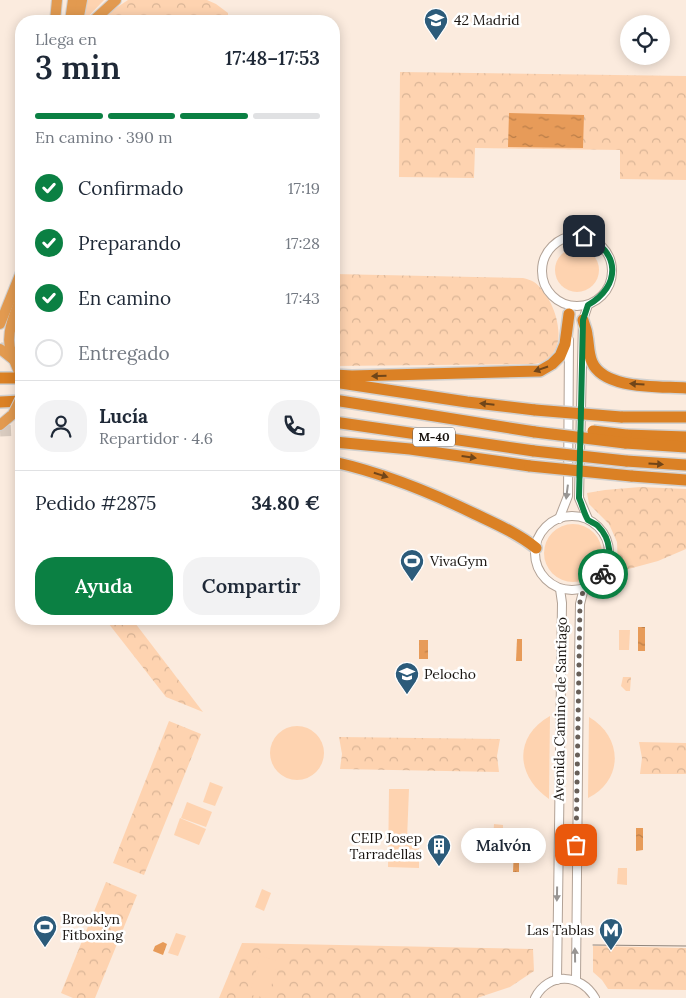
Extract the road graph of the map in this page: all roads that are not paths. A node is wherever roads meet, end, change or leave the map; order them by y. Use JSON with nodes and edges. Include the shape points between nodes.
{"nodes":[{"id":1,"x":57,"y":0,"type":"edge"},
{"id":2,"x":64,"y":0,"type":"edge"},
{"id":3,"x":72,"y":0,"type":"edge"},
{"id":4,"x":82,"y":0,"type":"edge"},
{"id":5,"x":116,"y":0,"type":"edge"},
{"id":6,"x":56,"y":15,"type":"edge"},
{"id":7,"x":62,"y":15,"type":"edge"},
{"id":8,"x":71,"y":15,"type":"edge"},
{"id":9,"x":79,"y":15,"type":"edge"},
{"id":10,"x":100,"y":15,"type":"edge"},
{"id":11,"x":15,"y":287,"type":"edge"},
{"id":12,"x":588,"y":305,"type":"junction"},
{"id":13,"x":567,"y":309,"type":"junction"},
{"id":14,"x":15,"y":314,"type":"edge"},
{"id":15,"x":583,"y":320,"type":"junction"},
{"id":16,"x":0,"y":324,"type":"edge"},
{"id":17,"x":0,"y":349,"type":"edge"},
{"id":18,"x":14,"y":360,"type":"joint"},
{"id":19,"x":340,"y":375,"type":"edge"},
{"id":20,"x":0,"y":378,"type":"edge"},
{"id":21,"x":15,"y":378,"type":"edge"},
{"id":22,"x":340,"y":383,"type":"edge"},
{"id":23,"x":686,"y":388,"type":"edge"},
{"id":24,"x":15,"y":401,"type":"edge"},
{"id":25,"x":340,"y":401,"type":"edge"},
{"id":26,"x":0,"y":402,"type":"edge"},
{"id":27,"x":15,"y":410,"type":"edge"},
{"id":28,"x":686,"y":418,"type":"edge"},
{"id":29,"x":340,"y":423,"type":"edge"},
{"id":30,"x":0,"y":425,"type":"edge"},
{"id":31,"x":686,"y":437,"type":"edge"},
{"id":32,"x":625,"y":439,"type":"junction"},
{"id":33,"x":340,"y":443,"type":"edge"},
{"id":34,"x":686,"y":447,"type":"edge"},
{"id":35,"x":340,"y":464,"type":"edge"},
{"id":36,"x":686,"y":465,"type":"edge"},
{"id":37,"x":686,"y":480,"type":"edge"},
{"id":38,"x":558,"y":519,"type":"junction"},
{"id":39,"x":588,"y":520,"type":"junction"},
{"id":40,"x":536,"y":548,"type":"junction"},
{"id":41,"x":584,"y":588,"type":"junction"},
{"id":42,"x":560,"y":589,"type":"junction"},
{"id":43,"x":557,"y":980,"type":"junction"},
{"id":44,"x":576,"y":980,"type":"junction"},
{"id":45,"x":535,"y":998,"type":"edge"},
{"id":46,"x":595,"y":998,"type":"edge"}],
"edges":[{"from":1,"to":6,"type":"highway"},
{"from":2,"to":7,"type":"highway"},
{"from":3,"to":8,"type":"highway"},
{"from":4,"to":9,"type":"highway"},
{"from":5,"to":10,"type":"highway"},
{"from":11,"to":16,"type":"highway"},
{"from":12,"to":13,"type":"street"},
{"from":12,"to":13,"type":"street","via":[[608,289],[612,278],[611,262],[596,241],[573,236],[552,246],[543,260],[542,278],[546,289]]},
{"from":12,"to":15,"type":"street"},
{"from":13,"to":19,"type":"highway","one_way":true,"via":[[565,344],[560,356],[540,371]]},
{"from":13,"to":38,"type":"street","one_way":true,"via":[[568,496]]},
{"from":14,"to":18,"type":"highway","via":[[9,338]]},
{"from":23,"to":15,"type":"highway","one_way":true,"via":[[623,383],[602,375],[591,360]]},
{"from":15,"to":39,"type":"street","via":[[579,498]]},
{"from":17,"to":18,"type":"highway"},
{"from":20,"to":21,"type":"highway"},
{"from":28,"to":22,"type":"highway","one_way":true,"bridge":true,"via":[[535,410]]},
{"from":24,"to":26,"type":"highway"},
{"from":25,"to":32,"type":"highway","number":"M-40","bridge":true},
{"from":27,"to":30,"type":"highway","bridge":true},
{"from":29,"to":36,"type":"highway","number":"M-40","one_way":true,"bridge":true,"via":[[534,451]]},
{"from":31,"to":32,"type":"highway"},
{"from":32,"to":34,"type":"highway","number":"M-40"},
{"from":33,"to":37,"type":"highway","one_way":true,"bridge":true,"via":[[530,466]]},
{"from":35,"to":40,"type":"highway","one_way":true,"via":[[402,482],[457,505],[510,531]]},
{"from":38,"to":39,"type":"street","via":[[568,515]]},
{"from":38,"to":40,"type":"street","via":[[543,530]]},
{"from":39,"to":41,"type":"street","via":[[605,535],[609,558],[600,577]]},
{"from":40,"to":42,"type":"street","via":[[539,570],[546,580]]},
{"from":41,"to":42,"type":"street"},
{"from":44,"to":41,"type":"street","name":"Avenida Camino de Santiago","one_way":true,"via":[[580,602]]},
{"from":42,"to":43,"type":"street","name":"Avenida Camino de Santiago","one_way":true},
{"from":43,"to":44,"type":"street"},
{"from":43,"to":45,"type":"street","via":[[546,984]]},
{"from":44,"to":46,"type":"street"}]}
